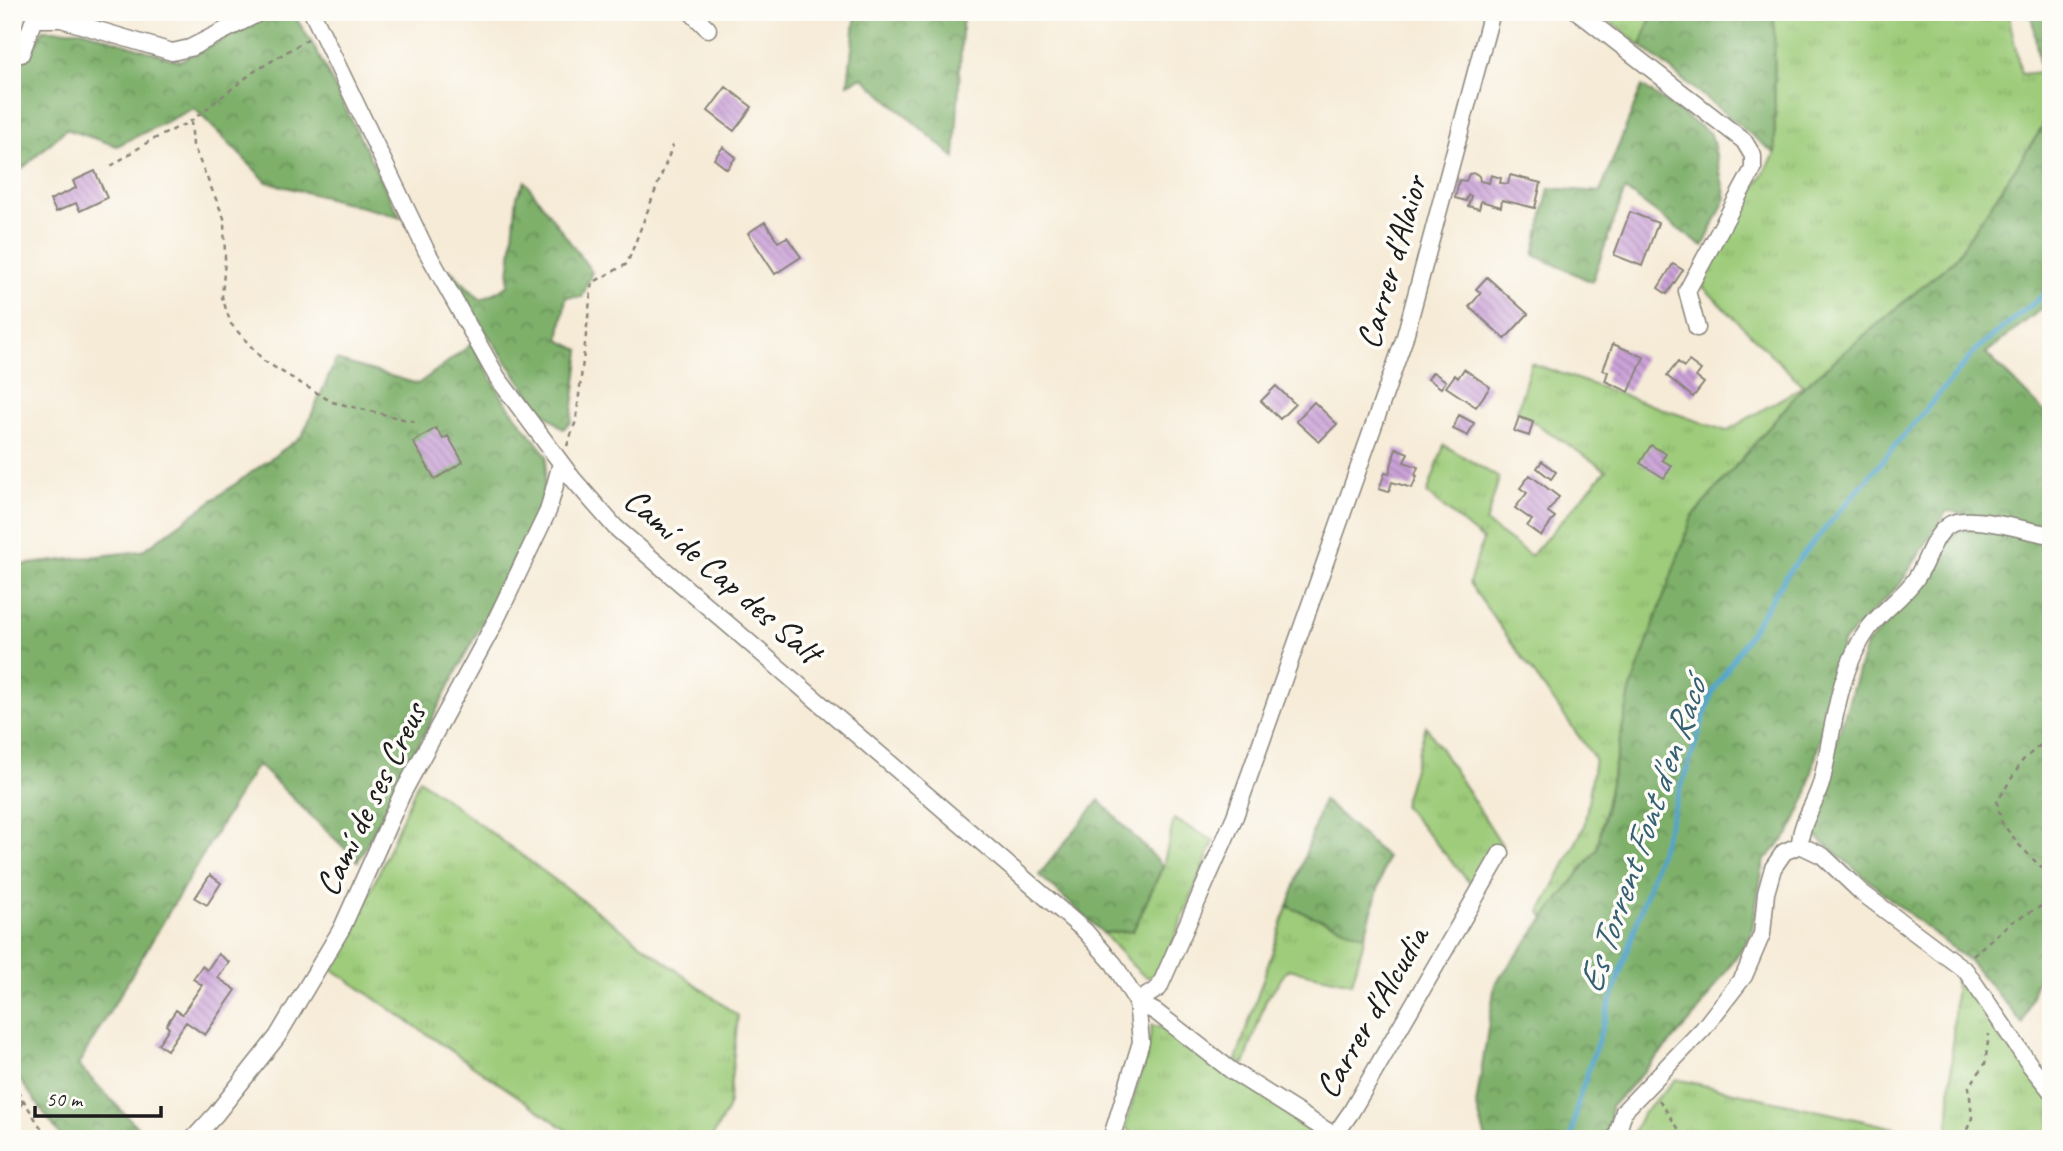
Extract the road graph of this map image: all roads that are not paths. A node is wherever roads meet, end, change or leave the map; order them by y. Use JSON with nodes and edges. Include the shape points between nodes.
{"nodes":[{"id":1,"x":261,"y":12,"type":"edge"},
{"id":2,"x":312,"y":12,"type":"edge"},
{"id":3,"x":691,"y":12,"type":"edge"},
{"id":4,"x":1492,"y":12,"type":"edge"},
{"id":5,"x":1577,"y":12,"type":"edge"},
{"id":6,"x":708,"y":29,"type":"dead end"},
{"id":7,"x":21,"y":54,"type":"dead end"},
{"id":8,"x":1697,"y":328,"type":"dead end"},
{"id":9,"x":561,"y":463,"type":"junction"},
{"id":10,"x":2051,"y":535,"type":"edge"},
{"id":11,"x":1800,"y":845,"type":"junction"},
{"id":12,"x":1501,"y":853,"type":"dead end"},
{"id":13,"x":1138,"y":1002,"type":"junction"},
{"id":14,"x":1232,"y":1071,"type":"joint"},
{"id":15,"x":2051,"y":1091,"type":"edge"},
{"id":16,"x":1337,"y":1137,"type":"edge"},
{"id":17,"x":193,"y":1139,"type":"edge"},
{"id":18,"x":1111,"y":1139,"type":"edge"},
{"id":19,"x":1616,"y":1139,"type":"edge"}],
"edges":[{"from":1,"to":7,"type":"street","via":[[190,48],[172,52],[61,19],[34,19]]},
{"from":2,"to":9,"type":"street","name":"Camí de Cap des Salt","via":[[426,250],[497,377]]},
{"from":3,"to":6,"type":"street"},
{"from":4,"to":13,"type":"street","name":"Carrer d'Alaior","via":[[1404,340],[1235,816],[1159,988]]},
{"from":5,"to":8,"type":"street","via":[[1744,141],[1754,156],[1753,169],[1687,291]]},
{"from":9,"to":13,"type":"street","name":"Camí de Cap des Salt","via":[[615,527],[1085,931],[1115,964]]},
{"from":9,"to":17,"type":"street","name":"Camí de ses Creus","via":[[548,511],[493,626],[402,794],[342,928],[278,1037]]},
{"from":10,"to":11,"type":"street","via":[[1982,522],[1955,522],[1941,532],[1917,579],[1869,628],[1851,660],[1822,780],[1800,834]]},
{"from":11,"to":15,"type":"street","via":[[1823,856],[1861,892],[1966,971]]},
{"from":11,"to":19,"type":"street","via":[[1784,852],[1773,868],[1762,934],[1744,976],[1703,1028],[1624,1111]]},
{"from":12,"to":16,"type":"street","name":"Carrer d'Alcudia"},
{"from":13,"to":14,"type":"street","name":"Camí de Cap des Salt"},
{"from":13,"to":18,"type":"street","via":[[1141,1042]]},
{"from":14,"to":16,"type":"street","name":"Carrer d'Alcudia"}]}
